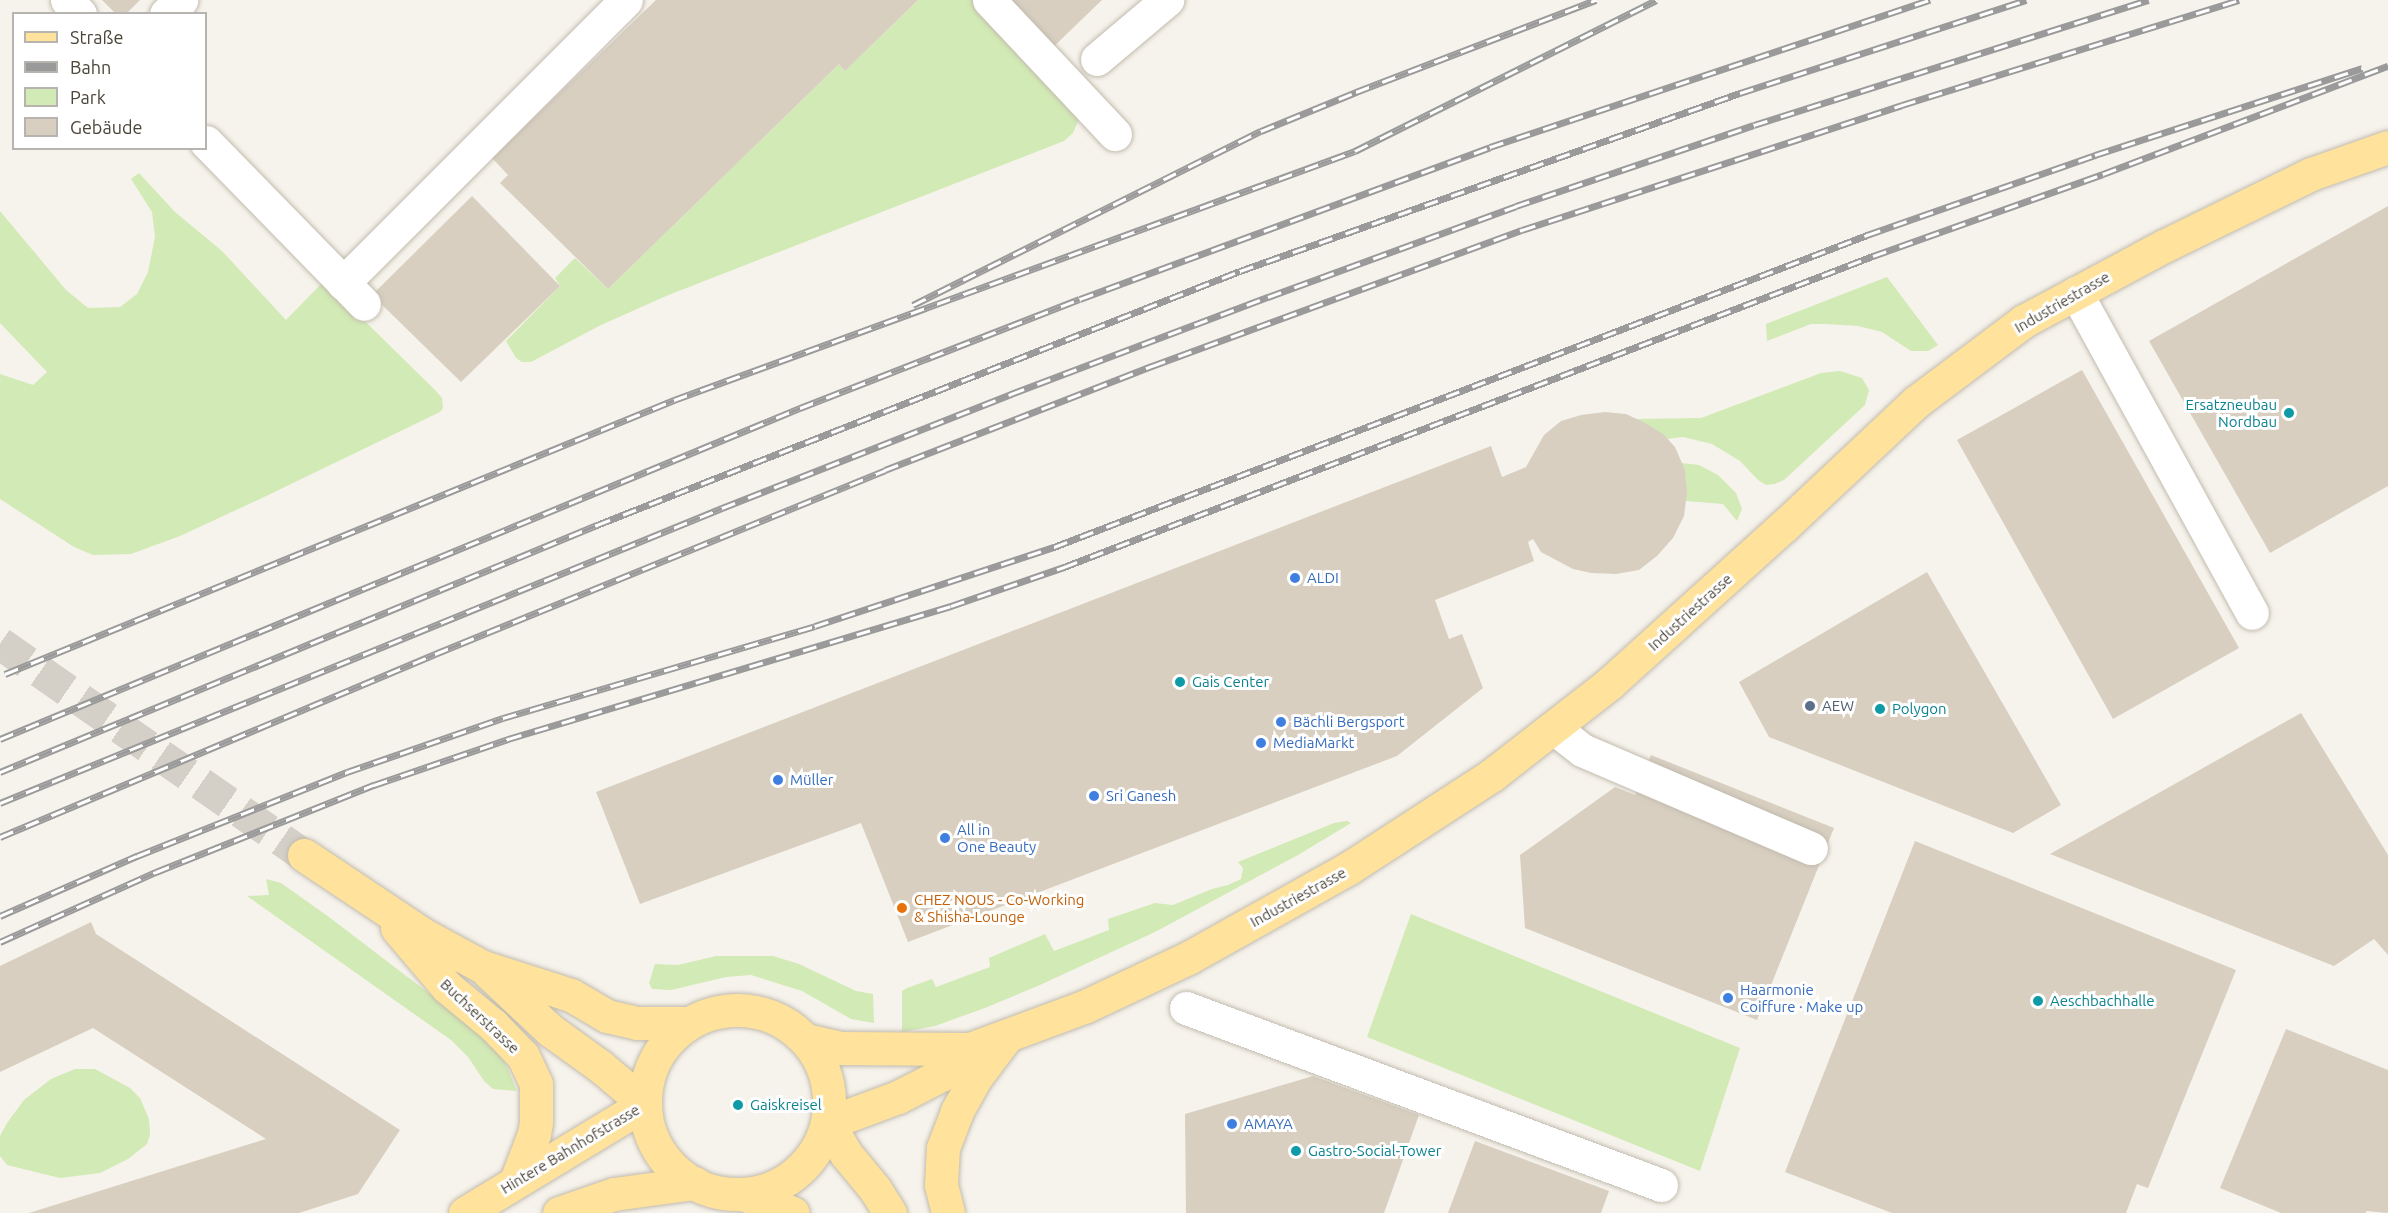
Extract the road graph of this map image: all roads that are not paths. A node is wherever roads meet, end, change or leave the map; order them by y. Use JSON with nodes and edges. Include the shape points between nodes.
{"nodes":[{"id":1,"x":67,"y":0,"type":"edge"},
{"id":2,"x":181,"y":0,"type":"edge"},
{"id":3,"x":626,"y":0,"type":"edge"},
{"id":4,"x":989,"y":0,"type":"edge"},
{"id":5,"x":1167,"y":0,"type":"edge"},
{"id":6,"x":78,"y":12,"type":"edge"},
{"id":7,"x":168,"y":12,"type":"edge"},
{"id":8,"x":1097,"y":59,"type":"dead end"},
{"id":9,"x":1115,"y":134,"type":"dead end"},
{"id":10,"x":207,"y":143,"type":"edge"},
{"id":11,"x":2388,"y":147,"type":"edge"},
{"id":12,"x":2076,"y":293,"type":"junction"},
{"id":13,"x":2252,"y":613,"type":"dead end"},
{"id":14,"x":1554,"y":728,"type":"junction"},
{"id":15,"x":1811,"y":848,"type":"dead end"},
{"id":16,"x":304,"y":855,"type":"tunnel mouth"},
{"id":17,"x":376,"y":904,"type":"junction"},
{"id":18,"x":483,"y":968,"type":"junction"},
{"id":19,"x":1186,"y":1008,"type":"dead end"},
{"id":20,"x":689,"y":1023,"type":"junction"},
{"id":21,"x":1006,"y":1037,"type":"junction"},
{"id":22,"x":806,"y":1040,"type":"junction"},
{"id":23,"x":970,"y":1049,"type":"junction"},
{"id":24,"x":645,"y":1104,"type":"junction"},
{"id":25,"x":828,"y":1123,"type":"junction"},
{"id":26,"x":516,"y":1181,"type":"junction"},
{"id":27,"x":694,"y":1183,"type":"junction"},
{"id":28,"x":1661,"y":1185,"type":"dead end"},
{"id":29,"x":630,"y":1190,"type":"junction"},
{"id":30,"x":744,"y":1203,"type":"edge"},
{"id":31,"x":465,"y":1213,"type":"edge"},
{"id":32,"x":559,"y":1213,"type":"edge"},
{"id":33,"x":793,"y":1213,"type":"edge"},
{"id":34,"x":890,"y":1213,"type":"edge"},
{"id":35,"x":948,"y":1213,"type":"edge"}],
"edges":[{"from":1,"to":6,"type":"lane"},
{"from":2,"to":7,"type":"lane"},
{"from":3,"to":10,"type":"lane","via":[[354,293]]},
{"from":4,"to":9,"type":"lane"},
{"from":5,"to":8,"type":"lane"},
{"from":11,"to":12,"type":"main road","name":"Industriestrasse","via":[[2311,174]]},
{"from":12,"to":13,"type":"lane"},
{"from":12,"to":14,"type":"main road","name":"Industriestrasse","via":[[2024,321],[1916,402],[1610,683]]},
{"from":14,"to":15,"type":"lane","via":[[1582,750]]},
{"from":14,"to":21,"type":"main road","name":"Industriestrasse","via":[[1492,775],[1349,868],[1188,958],[1086,1006]]},
{"from":16,"to":17,"type":"main road","name":"Buchserstrasse"},
{"from":17,"to":18,"type":"main road","name":"Buchserstrasse"},
{"from":17,"to":26,"type":"main road","name":"Buchserstrasse","via":[[447,987],[523,1056],[536,1084],[536,1122]]},
{"from":18,"to":20,"type":"main road","name":"Buchserstrasse","via":[[571,995],[607,1016],[638,1023]]},
{"from":18,"to":24,"type":"main road","name":"Buchserstrasse","via":[[550,1030]]},
{"from":19,"to":28,"type":"lane"},
{"from":20,"to":22,"type":"main road","via":[[713,1013],[763,1013]]},
{"from":20,"to":24,"type":"main road","via":[[661,1049],[646,1085]]},
{"from":21,"to":23,"type":"main road","name":"Industriestrasse"},
{"from":21,"to":35,"type":"main road","via":[[971,1085],[943,1148],[940,1185]]},
{"from":22,"to":23,"type":"main road","name":"Industriestrasse","via":[[840,1048]]},
{"from":22,"to":25,"type":"main road","via":[[827,1079]]},
{"from":23,"to":25,"type":"main road","name":"Industriestrasse","via":[[930,1080]]},
{"from":24,"to":26,"type":"main road","name":"Hintere Bahnhofstrasse"},
{"from":24,"to":27,"type":"main road","via":[[649,1128],[659,1150],[674,1169]]},
{"from":25,"to":30,"type":"main road","via":[[816,1150],[797,1172]]},
{"from":25,"to":34,"type":"main road","via":[[846,1155]]},
{"from":26,"to":31,"type":"main road","name":"Hintere Bahnhofstrasse"},
{"from":27,"to":29,"type":"main road"},
{"from":27,"to":30,"type":"main road"},
{"from":29,"to":30,"type":"main road","via":[[674,1203]]},
{"from":29,"to":32,"type":"main road"},
{"from":30,"to":33,"type":"main road"}]}
